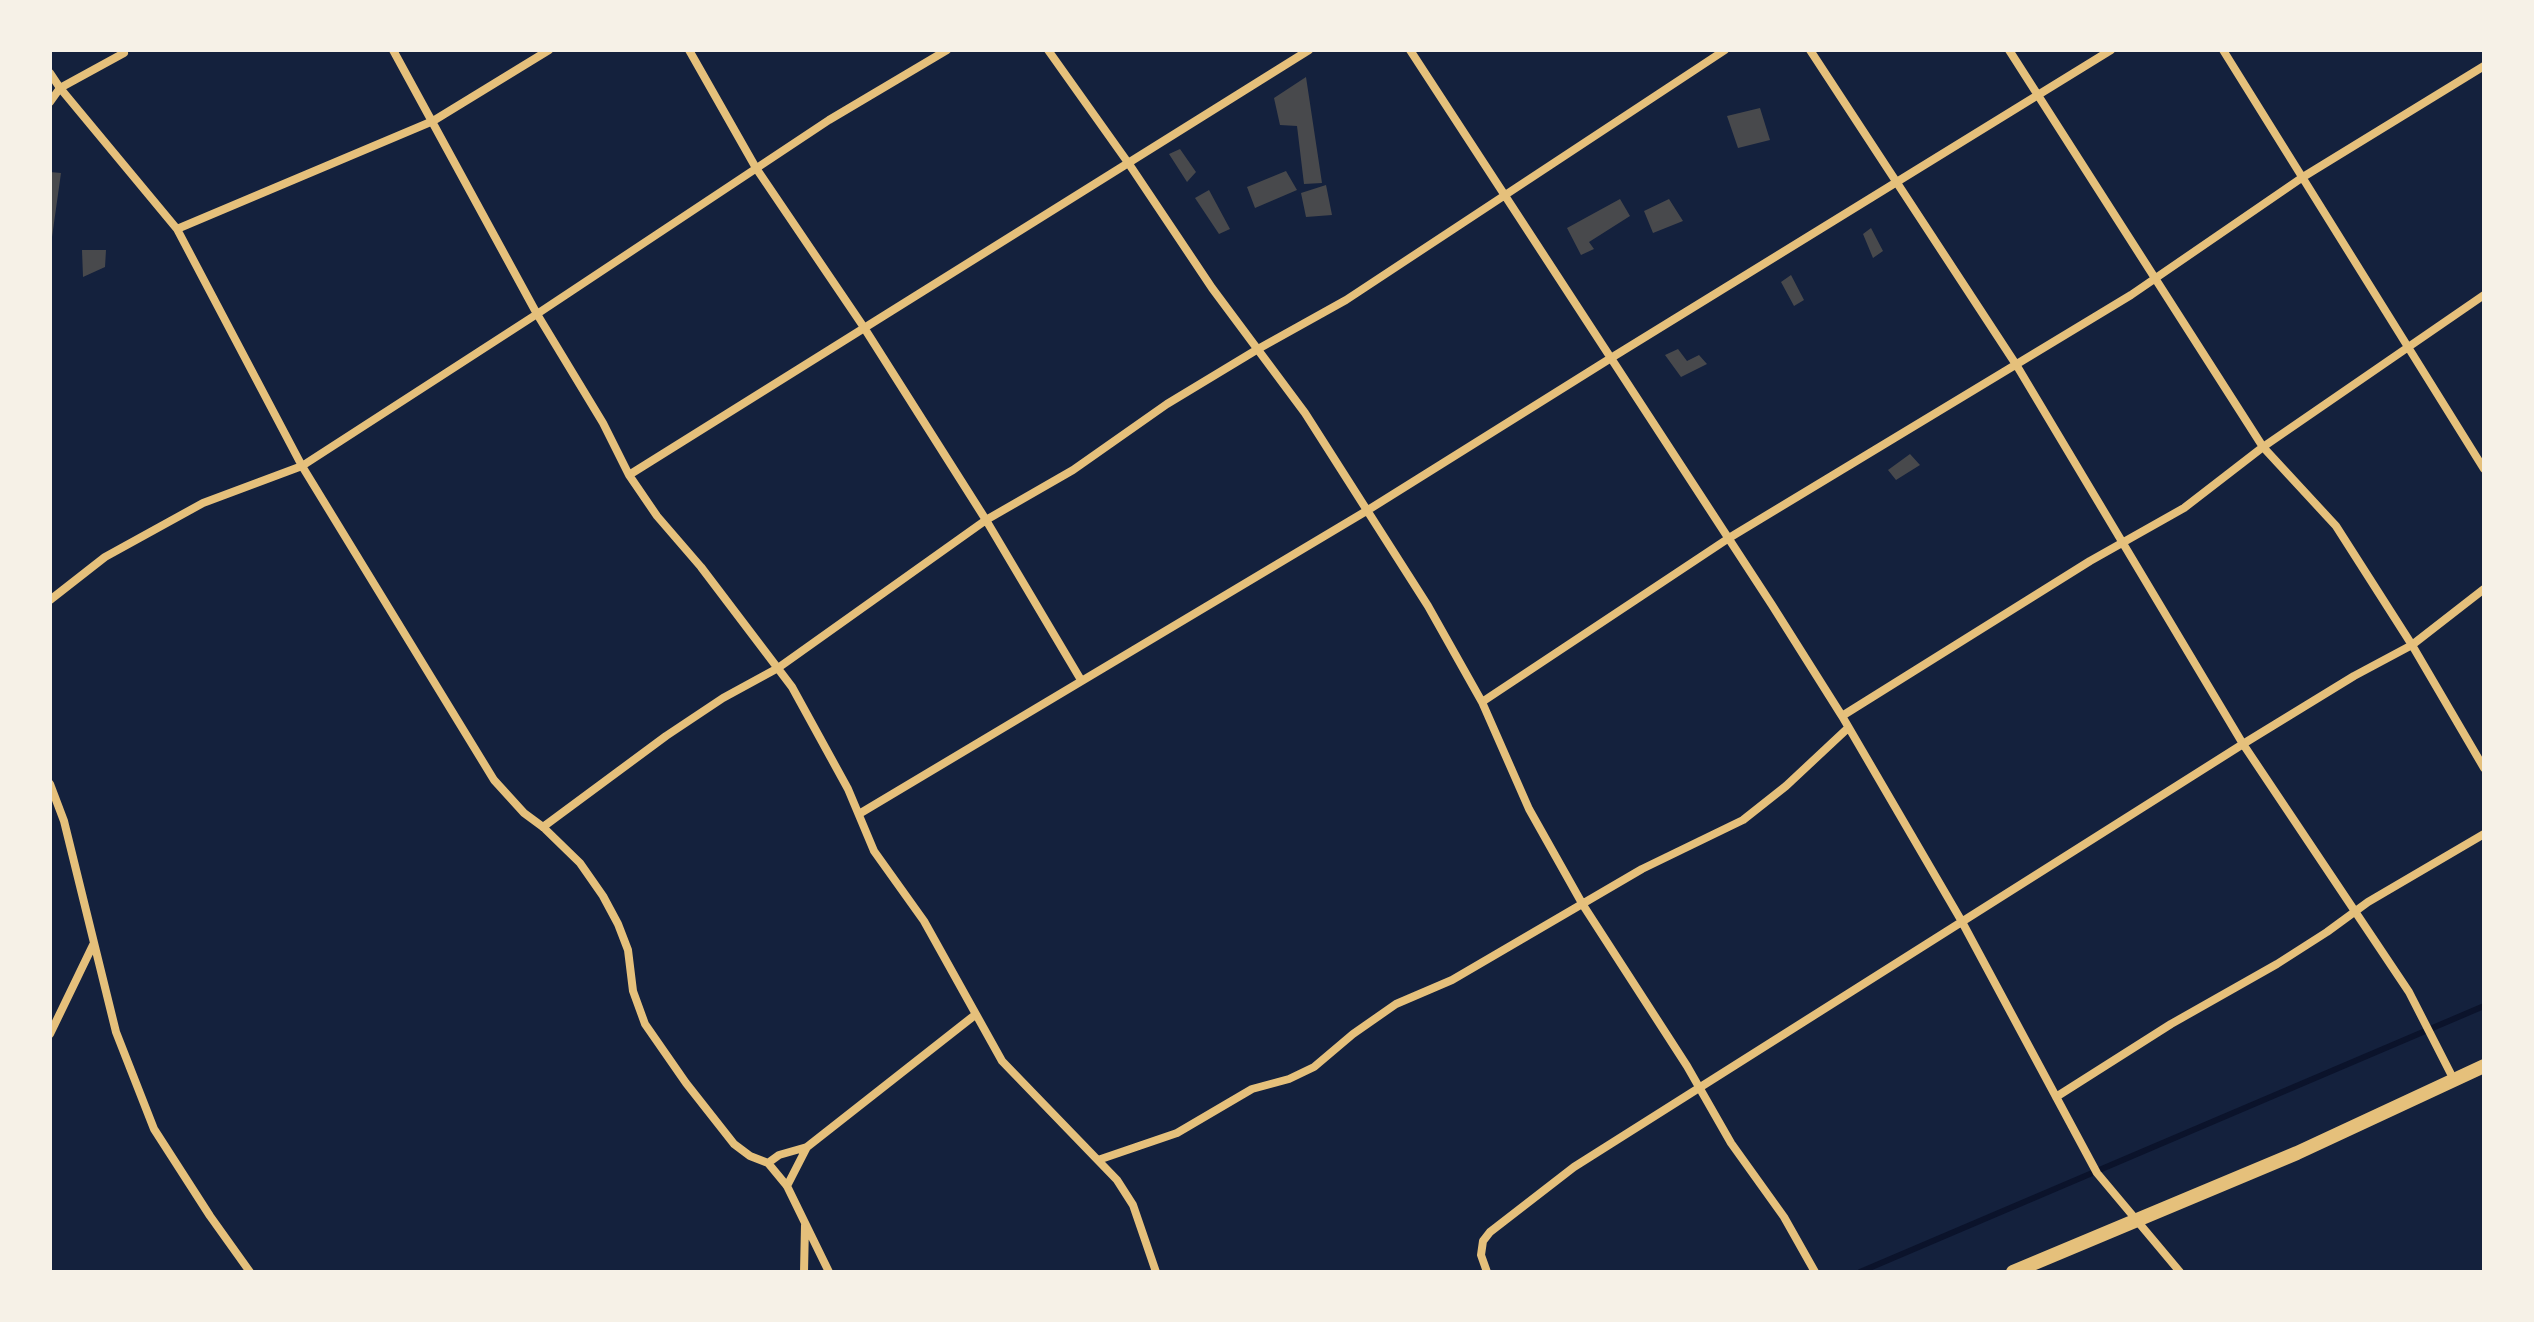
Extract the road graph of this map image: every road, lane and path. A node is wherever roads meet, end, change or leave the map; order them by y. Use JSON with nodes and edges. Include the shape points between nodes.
{"nodes":[{"id":1,"x":393,"y":50,"type":"edge"},
{"id":2,"x":549,"y":50,"type":"edge"},
{"id":3,"x":689,"y":50,"type":"edge"},
{"id":4,"x":947,"y":50,"type":"edge"},
{"id":5,"x":1048,"y":50,"type":"edge"},
{"id":6,"x":1309,"y":50,"type":"edge"},
{"id":7,"x":1410,"y":50,"type":"edge"},
{"id":8,"x":1725,"y":50,"type":"edge"},
{"id":9,"x":1810,"y":50,"type":"edge"},
{"id":10,"x":2009,"y":50,"type":"edge"},
{"id":11,"x":2111,"y":50,"type":"edge"},
{"id":12,"x":2223,"y":50,"type":"edge"},
{"id":13,"x":125,"y":51,"type":"edge"},
{"id":14,"x":2484,"y":66,"type":"edge"},
{"id":15,"x":50,"y":73,"type":"edge"},
{"id":16,"x":60,"y":88,"type":"junction"},
{"id":17,"x":2038,"y":95,"type":"junction"},
{"id":18,"x":50,"y":102,"type":"edge"},
{"id":19,"x":433,"y":121,"type":"junction"},
{"id":20,"x":1129,"y":164,"type":"junction"},
{"id":21,"x":756,"y":168,"type":"junction"},
{"id":22,"x":2303,"y":177,"type":"junction"},
{"id":23,"x":1898,"y":183,"type":"junction"},
{"id":24,"x":1505,"y":197,"type":"junction"},
{"id":25,"x":177,"y":229,"type":"junction"},
{"id":26,"x":2156,"y":278,"type":"junction"},
{"id":27,"x":2484,"y":295,"type":"edge"},
{"id":28,"x":537,"y":314,"type":"junction"},
{"id":29,"x":863,"y":326,"type":"junction"},
{"id":30,"x":2409,"y":346,"type":"junction"},
{"id":31,"x":1258,"y":349,"type":"junction"},
{"id":32,"x":1611,"y":358,"type":"junction"},
{"id":33,"x":2017,"y":366,"type":"junction"},
{"id":34,"x":2263,"y":447,"type":"junction"},
{"id":35,"x":302,"y":466,"type":"junction"},
{"id":36,"x":2484,"y":469,"type":"edge"},
{"id":37,"x":629,"y":475,"type":"junction"},
{"id":38,"x":1368,"y":510,"type":"junction"},
{"id":39,"x":986,"y":520,"type":"junction"},
{"id":40,"x":1729,"y":538,"type":"junction"},
{"id":41,"x":2124,"y":543,"type":"junction"},
{"id":42,"x":2484,"y":589,"type":"edge"},
{"id":43,"x":50,"y":600,"type":"edge"},
{"id":44,"x":2412,"y":645,"type":"junction"},
{"id":45,"x":778,"y":668,"type":"junction"},
{"id":46,"x":1081,"y":680,"type":"junction"},
{"id":47,"x":1482,"y":702,"type":"junction"},
{"id":48,"x":1842,"y":716,"type":"junction"},
{"id":49,"x":1848,"y":728,"type":"junction"},
{"id":50,"x":2243,"y":744,"type":"junction"},
{"id":51,"x":2484,"y":768,"type":"edge"},
{"id":52,"x":50,"y":784,"type":"edge"},
{"id":53,"x":859,"y":814,"type":"junction"},
{"id":54,"x":543,"y":827,"type":"junction"},
{"id":55,"x":2484,"y":834,"type":"edge"},
{"id":56,"x":1583,"y":905,"type":"junction"},
{"id":57,"x":2355,"y":911,"type":"junction"},
{"id":58,"x":1961,"y":920,"type":"junction"},
{"id":59,"x":93,"y":944,"type":"junction"},
{"id":60,"x":975,"y":1015,"type":"junction"},
{"id":61,"x":50,"y":1034,"type":"edge"},
{"id":62,"x":2484,"y":1066,"type":"edge"},
{"id":63,"x":2454,"y":1080,"type":"junction"},
{"id":64,"x":1698,"y":1086,"type":"junction"},
{"id":65,"x":2056,"y":1097,"type":"junction"},
{"id":66,"x":807,"y":1147,"type":"junction"},
{"id":67,"x":1098,"y":1160,"type":"junction"},
{"id":68,"x":768,"y":1163,"type":"junction"},
{"id":69,"x":787,"y":1186,"type":"junction"},
{"id":70,"x":2136,"y":1220,"type":"junction"},
{"id":71,"x":805,"y":1222,"type":"junction"},
{"id":72,"x":2019,"y":1271,"type":"edge"},
{"id":73,"x":250,"y":1272,"type":"edge"},
{"id":74,"x":804,"y":1272,"type":"edge"},
{"id":75,"x":829,"y":1272,"type":"edge"},
{"id":76,"x":1156,"y":1272,"type":"edge"},
{"id":77,"x":1487,"y":1272,"type":"edge"},
{"id":78,"x":1815,"y":1272,"type":"edge"},
{"id":79,"x":2180,"y":1272,"type":"edge"}],
"edges":[{"from":1,"to":19,"type":"street"},
{"from":2,"to":19,"type":"street"},
{"from":3,"to":21,"type":"street"},
{"from":4,"to":21,"type":"street"},
{"from":5,"to":20,"type":"street"},
{"from":6,"to":20,"type":"street"},
{"from":7,"to":24,"type":"street"},
{"from":8,"to":24,"type":"street"},
{"from":9,"to":23,"type":"street"},
{"from":10,"to":17,"type":"street"},
{"from":11,"to":17,"type":"street"},
{"from":12,"to":22,"type":"street"},
{"from":13,"to":16,"type":"street"},
{"from":14,"to":22,"type":"street"},
{"from":15,"to":16,"type":"street"},
{"from":16,"to":18,"type":"street"},
{"from":16,"to":25,"type":"street"},
{"from":17,"to":23,"type":"street"},
{"from":17,"to":26,"type":"street"},
{"from":19,"to":25,"type":"street"},
{"from":19,"to":28,"type":"street"},
{"from":20,"to":29,"type":"street"},
{"from":20,"to":31,"type":"street"},
{"from":21,"to":28,"type":"street"},
{"from":21,"to":29,"type":"street"},
{"from":22,"to":26,"type":"street"},
{"from":22,"to":30,"type":"street"},
{"from":23,"to":32,"type":"street"},
{"from":23,"to":33,"type":"street"},
{"from":24,"to":31,"type":"street","via":[[1346,300]]},
{"from":24,"to":32,"type":"street"},
{"from":25,"to":35,"type":"street"},
{"from":26,"to":33,"type":"street"},
{"from":26,"to":34,"type":"street"},
{"from":27,"to":30,"type":"street"},
{"from":28,"to":35,"type":"street"},
{"from":28,"to":37,"type":"street"},
{"from":29,"to":37,"type":"street"},
{"from":29,"to":39,"type":"street"},
{"from":30,"to":34,"type":"street"},
{"from":30,"to":36,"type":"street"},
{"from":31,"to":38,"type":"street"},
{"from":31,"to":39,"type":"street"},
{"from":32,"to":38,"type":"street"},
{"from":32,"to":40,"type":"street"},
{"from":33,"to":40,"type":"street"},
{"from":33,"to":41,"type":"street"},
{"from":34,"to":41,"type":"street","via":[[2184,508]]},
{"from":34,"to":44,"type":"street","via":[[2336,526]]},
{"from":35,"to":43,"type":"street","via":[[203,503],[105,557]]},
{"from":35,"to":54,"type":"street","via":[[494,780]]},
{"from":37,"to":45,"type":"street"},
{"from":38,"to":46,"type":"street"},
{"from":38,"to":47,"type":"street"},
{"from":39,"to":45,"type":"street"},
{"from":39,"to":46,"type":"street"},
{"from":40,"to":47,"type":"street"},
{"from":40,"to":48,"type":"street"},
{"from":41,"to":48,"type":"street"},
{"from":41,"to":50,"type":"street"},
{"from":42,"to":44,"type":"street"},
{"from":44,"to":50,"type":"street"},
{"from":44,"to":51,"type":"street"},
{"from":45,"to":53,"type":"street"},
{"from":45,"to":54,"type":"street","via":[[666,736]]},
{"from":46,"to":53,"type":"street"},
{"from":47,"to":56,"type":"street","via":[[1529,809]]},
{"from":48,"to":49,"type":"street"},
{"from":49,"to":56,"type":"street","via":[[1743,820],[1642,869]]},
{"from":49,"to":58,"type":"street"},
{"from":50,"to":57,"type":"street"},
{"from":50,"to":58,"type":"street"},
{"from":52,"to":59,"type":"street"},
{"from":53,"to":60,"type":"street","via":[[874,851],[924,921]]},
{"from":54,"to":68,"type":"street","via":[[580,863],[618,924],[645,1024],[734,1144]]},
{"from":55,"to":57,"type":"street"},
{"from":56,"to":64,"type":"street"},
{"from":56,"to":67,"type":"street","via":[[1452,980],[1396,1004],[1314,1067],[1252,1089],[1177,1133]]},
{"from":57,"to":63,"type":"street","via":[[2409,992]]},
{"from":57,"to":65,"type":"street"},
{"from":58,"to":64,"type":"street"},
{"from":58,"to":65,"type":"street"},
{"from":59,"to":61,"type":"street"},
{"from":59,"to":73,"type":"street","via":[[116,1032],[154,1129]]},
{"from":60,"to":66,"type":"street"},
{"from":60,"to":67,"type":"street","via":[[1002,1061]]},
{"from":62,"to":63,"type":"street"},
{"from":63,"to":70,"type":"street"},
{"from":64,"to":77,"type":"street","via":[[1574,1167],[1490,1232],[1481,1255]]},
{"from":64,"to":78,"type":"street"},
{"from":65,"to":70,"type":"street","via":[[2097,1173]]},
{"from":66,"to":68,"type":"street"},
{"from":66,"to":69,"type":"street"},
{"from":67,"to":76,"type":"street","via":[[1133,1205]]},
{"from":68,"to":69,"type":"street"},
{"from":69,"to":71,"type":"street"},
{"from":70,"to":72,"type":"street"},
{"from":70,"to":79,"type":"street"},
{"from":71,"to":74,"type":"street"},
{"from":71,"to":75,"type":"street"}]}
